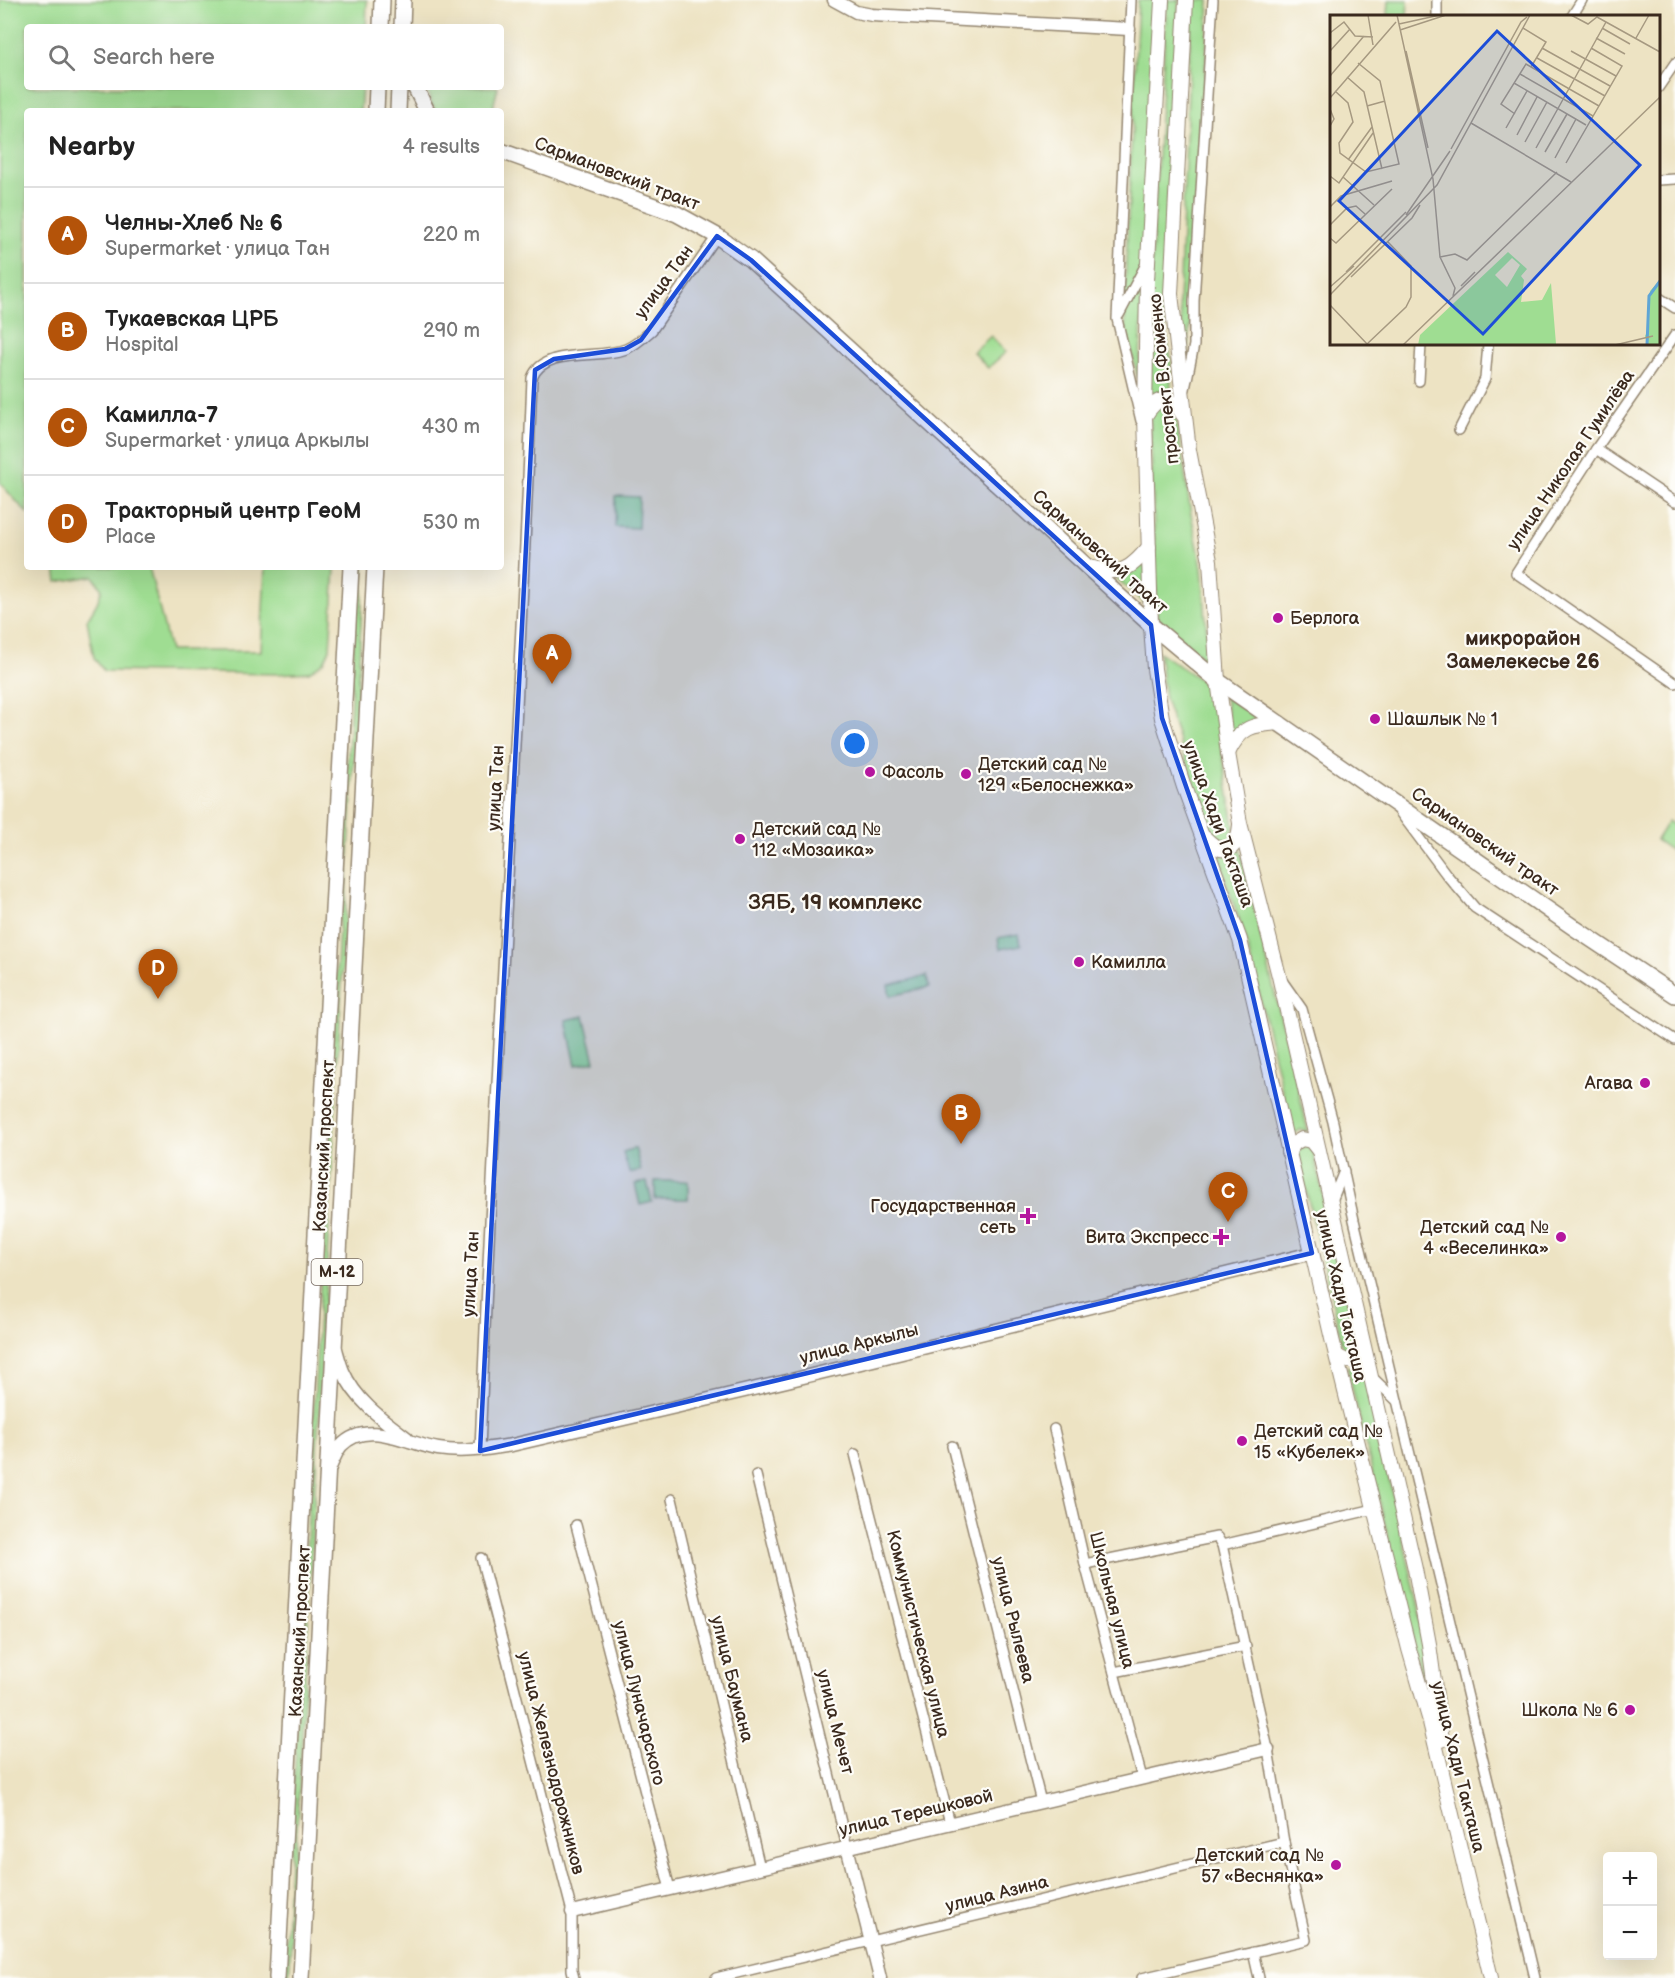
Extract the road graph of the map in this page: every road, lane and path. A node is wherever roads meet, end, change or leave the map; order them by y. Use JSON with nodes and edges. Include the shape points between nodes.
{"nodes":[{"id":1,"x":382,"y":0,"type":"edge"},
{"id":2,"x":834,"y":0,"type":"edge"},
{"id":3,"x":1131,"y":0,"type":"edge"},
{"id":4,"x":1162,"y":0,"type":"edge"},
{"id":5,"x":1186,"y":0,"type":"edge"},
{"id":6,"x":1213,"y":0,"type":"edge"},
{"id":7,"x":1582,"y":0,"type":"edge"},
{"id":8,"x":403,"y":2,"type":"edge"},
{"id":9,"x":1573,"y":15,"type":"edge"},
{"id":10,"x":381,"y":24,"type":"edge"},
{"id":11,"x":404,"y":24,"type":"edge"},
{"id":12,"x":1130,"y":29,"type":"junction"},
{"id":13,"x":1675,"y":63,"type":"edge"},
{"id":14,"x":1660,"y":86,"type":"edge"},
{"id":15,"x":377,"y":90,"type":"edge"},
{"id":16,"x":399,"y":90,"type":"edge"},
{"id":17,"x":413,"y":90,"type":"edge"},
{"id":18,"x":415,"y":90,"type":"edge"},
{"id":19,"x":376,"y":108,"type":"edge"},
{"id":20,"x":398,"y":108,"type":"edge"},
{"id":21,"x":413,"y":108,"type":"edge"},
{"id":22,"x":425,"y":108,"type":"edge"},
{"id":23,"x":504,"y":152,"type":"edge"},
{"id":24,"x":1675,"y":179,"type":"edge"},
{"id":25,"x":1660,"y":180,"type":"edge"},
{"id":26,"x":717,"y":236,"type":"junction"},
{"id":27,"x":1149,"y":259,"type":"junction"},
{"id":28,"x":1660,"y":298,"type":"edge"},
{"id":29,"x":1675,"y":308,"type":"edge"},
{"id":30,"x":1117,"y":319,"type":"junction"},
{"id":31,"x":1675,"y":335,"type":"edge"},
{"id":32,"x":1420,"y":345,"type":"edge"},
{"id":33,"x":1488,"y":345,"type":"edge"},
{"id":34,"x":1419,"y":381,"type":"dead end"},
{"id":35,"x":1183,"y":400,"type":"junction"},
{"id":36,"x":1145,"y":416,"type":"junction"},
{"id":37,"x":1184,"y":417,"type":"junction"},
{"id":38,"x":1459,"y":430,"type":"dead end"},
{"id":39,"x":1146,"y":441,"type":"junction"},
{"id":40,"x":1596,"y":449,"type":"junction"},
{"id":41,"x":1675,"y":502,"type":"edge"},
{"id":42,"x":1149,"y":547,"type":"junction"},
{"id":43,"x":1089,"y":567,"type":"junction"},
{"id":44,"x":351,"y":570,"type":"edge"},
{"id":45,"x":375,"y":570,"type":"edge"},
{"id":46,"x":1151,"y":625,"type":"junction"},
{"id":47,"x":1218,"y":681,"type":"junction"},
{"id":48,"x":1675,"y":683,"type":"edge"},
{"id":49,"x":1280,"y":723,"type":"junction"},
{"id":50,"x":1228,"y":753,"type":"junction"},
{"id":51,"x":1390,"y":800,"type":"junction"},
{"id":52,"x":1240,"y":823,"type":"junction"},
{"id":53,"x":1203,"y":836,"type":"junction"},
{"id":54,"x":1279,"y":976,"type":"junction"},
{"id":55,"x":1675,"y":995,"type":"edge"},
{"id":56,"x":1675,"y":1040,"type":"edge"},
{"id":57,"x":1319,"y":1151,"type":"junction"},
{"id":58,"x":1288,"y":1152,"type":"junction"},
{"id":59,"x":1344,"y":1171,"type":"junction"},
{"id":60,"x":1331,"y":1203,"type":"junction"},
{"id":61,"x":1312,"y":1253,"type":"junction"},
{"id":62,"x":333,"y":1338,"type":"junction"},
{"id":63,"x":1364,"y":1349,"type":"junction"},
{"id":64,"x":1337,"y":1356,"type":"junction"},
{"id":65,"x":1370,"y":1375,"type":"junction"},
{"id":66,"x":1397,"y":1401,"type":"junction"},
{"id":67,"x":1054,"y":1429,"type":"dead end"},
{"id":68,"x":413,"y":1443,"type":"junction"},
{"id":69,"x":952,"y":1446,"type":"dead end"},
{"id":70,"x":480,"y":1450,"type":"junction"},
{"id":71,"x":855,"y":1454,"type":"dead end"},
{"id":72,"x":328,"y":1472,"type":"junction"},
{"id":73,"x":756,"y":1475,"type":"dead end"},
{"id":74,"x":672,"y":1499,"type":"dead end"},
{"id":75,"x":1374,"y":1509,"type":"junction"},
{"id":76,"x":576,"y":1525,"type":"dead end"},
{"id":77,"x":1220,"y":1541,"type":"junction"},
{"id":78,"x":481,"y":1558,"type":"dead end"},
{"id":79,"x":1086,"y":1564,"type":"junction"},
{"id":80,"x":1246,"y":1646,"type":"junction"},
{"id":81,"x":1114,"y":1672,"type":"junction"},
{"id":82,"x":1268,"y":1749,"type":"junction"},
{"id":83,"x":1142,"y":1778,"type":"junction"},
{"id":84,"x":1041,"y":1802,"type":"junction"},
{"id":85,"x":950,"y":1823,"type":"junction"},
{"id":86,"x":1284,"y":1842,"type":"junction"},
{"id":87,"x":847,"y":1847,"type":"junction"},
{"id":88,"x":760,"y":1868,"type":"junction"},
{"id":89,"x":670,"y":1889,"type":"junction"},
{"id":90,"x":572,"y":1912,"type":"junction"},
{"id":91,"x":871,"y":1941,"type":"junction"},
{"id":92,"x":1253,"y":1952,"type":"junction"},
{"id":93,"x":278,"y":1978,"type":"edge"},
{"id":94,"x":300,"y":1978,"type":"edge"},
{"id":95,"x":574,"y":1978,"type":"edge"},
{"id":96,"x":716,"y":1978,"type":"edge"},
{"id":97,"x":880,"y":1978,"type":"edge"},
{"id":98,"x":1142,"y":1978,"type":"edge"},
{"id":99,"x":1259,"y":1978,"type":"edge"},
{"id":100,"x":1491,"y":1978,"type":"edge"},
{"id":101,"x":1500,"y":1978,"type":"edge"},
{"id":102,"x":1535,"y":1978,"type":"edge"}],
"edges":[{"from":1,"to":10,"type":"main road"},
{"from":2,"to":12,"type":"street","via":[[872,15]]},
{"from":3,"to":12,"type":"street"},
{"from":4,"to":27,"type":"main road","name":"проспект В.Фоменко"},
{"from":5,"to":35,"type":"main road","name":"проспект В.Фоменко","via":[[1171,294]]},
{"from":6,"to":35,"type":"street","via":[[1194,345]]},
{"from":7,"to":9,"type":"street"},
{"from":8,"to":11,"type":"main road"},
{"from":12,"to":30,"type":"street"},
{"from":13,"to":14,"type":"street"},
{"from":15,"to":19,"type":"main road"},
{"from":16,"to":20,"type":"main road"},
{"from":17,"to":21,"type":"main road"},
{"from":18,"to":22,"type":"main road"},
{"from":23,"to":26,"type":"main road","name":"Сармановский тракт","via":[[668,210]]},
{"from":24,"to":25,"type":"street"},
{"from":26,"to":43,"type":"main road","name":"Сармановский тракт","via":[[751,260]]},
{"from":26,"to":70,"type":"street","name":"улица Тан","via":[[641,340],[625,349],[546,362],[535,370],[532,378]]},
{"from":27,"to":30,"type":"street"},
{"from":27,"to":36,"type":"main road","name":"проспект В.Фоменко"},
{"from":28,"to":29,"type":"street"},
{"from":30,"to":39,"type":"street"},
{"from":31,"to":40,"type":"street","name":"улица Николая Гумилёва"},
{"from":32,"to":34,"type":"street"},
{"from":33,"to":38,"type":"street","via":[[1485,379]]},
{"from":35,"to":37,"type":"main road","name":"проспект В.Фоменко"},
{"from":36,"to":37,"type":"main road","via":[[1157,401],[1170,400]]},
{"from":36,"to":39,"type":"main road","name":"проспект В.Фоменко"},
{"from":37,"to":47,"type":"main road","name":"проспект В.Фоменко","via":[[1210,561]]},
{"from":39,"to":42,"type":"main road","name":"проспект В.Фоменко"},
{"from":40,"to":41,"type":"street"},
{"from":40,"to":48,"type":"street","name":"улица Николая Гумилёва","via":[[1516,573]]},
{"from":42,"to":43,"type":"main road","via":[[1127,569],[1109,572]]},
{"from":42,"to":46,"type":"main road","name":"проспект В.Фоменко"},
{"from":43,"to":46,"type":"main road","name":"Сармановский тракт"},
{"from":44,"to":93,"type":"main road","name":"Казанский проспект","number":"М-12"},
{"from":45,"to":62,"type":"main road","name":"Казанский проспект","number":"М-12"},
{"from":46,"to":47,"type":"main road","name":"Сармановский тракт"},
{"from":46,"to":53,"type":"main road","name":"улица Хади Такташа","via":[[1162,718]]},
{"from":47,"to":49,"type":"main road","name":"Сармановский тракт"},
{"from":47,"to":50,"type":"main road","name":"улица Хади Такташа"},
{"from":49,"to":50,"type":"main road","via":[[1246,729]]},
{"from":49,"to":51,"type":"main road","name":"Сармановский тракт"},
{"from":50,"to":52,"type":"main road","name":"улица Хади Такташа"},
{"from":51,"to":55,"type":"main road","name":"Сармановский тракт"},
{"from":51,"to":56,"type":"street","via":[[1475,908]]},
{"from":52,"to":53,"type":"main road","via":[[1235,843],[1229,849],[1214,847]]},
{"from":52,"to":54,"type":"main road","name":"улица Хади Такташа"},
{"from":53,"to":58,"type":"main road","name":"улица Хади Такташа","via":[[1240,940]]},
{"from":54,"to":57,"type":"main road","name":"улица Хади Такташа"},
{"from":54,"to":59,"type":"street","via":[[1302,1009]]},
{"from":57,"to":58,"type":"main road","via":[[1311,1141],[1302,1139]]},
{"from":57,"to":60,"type":"main road","name":"улица Хади Такташа"},
{"from":58,"to":61,"type":"main road","name":"улица Хади Такташа"},
{"from":59,"to":60,"type":"street"},
{"from":59,"to":66,"type":"street"},
{"from":60,"to":63,"type":"main road","name":"улица Хади Такташа"},
{"from":61,"to":64,"type":"main road","name":"улица Хади Такташа"},
{"from":61,"to":70,"type":"street","name":"улица Аркылы","via":[[787,1381]]},
{"from":62,"to":68,"type":"street","via":[[343,1372],[358,1396]]},
{"from":62,"to":72,"type":"main road","name":"Казанский проспект","number":"М-12"},
{"from":63,"to":64,"type":"main road","via":[[1353,1362]]},
{"from":63,"to":65,"type":"main road","name":"улица Хади Такташа"},
{"from":64,"to":75,"type":"main road","name":"улица Хади Такташа"},
{"from":65,"to":66,"type":"street"},
{"from":65,"to":101,"type":"main road","name":"улица Хади Такташа","via":[[1415,1569],[1442,1737]]},
{"from":66,"to":102,"type":"street"},
{"from":67,"to":79,"type":"street","name":"Школьная улица"},
{"from":68,"to":70,"type":"street","name":"улица Аркылы","via":[[439,1449]]},
{"from":68,"to":72,"type":"street","name":"улица Аркылы","via":[[378,1433],[359,1434],[341,1446]]},
{"from":69,"to":84,"type":"street","name":"улица Рылеева"},
{"from":71,"to":85,"type":"street","name":"Коммунистическая улица"},
{"from":72,"to":94,"type":"main road","name":"Казанский проспект","number":"М-12"},
{"from":73,"to":87,"type":"street","name":"улица Мечет"},
{"from":74,"to":88,"type":"street","name":"улица Баумана"},
{"from":75,"to":77,"type":"street"},
{"from":75,"to":100,"type":"main road","name":"улица Хади Такташа"},
{"from":76,"to":89,"type":"street","name":"улица Луначарского"},
{"from":77,"to":79,"type":"street"},
{"from":77,"to":80,"type":"street"},
{"from":78,"to":90,"type":"street","name":"улица Железнодорожников"},
{"from":79,"to":81,"type":"street","name":"Школьная улица"},
{"from":80,"to":81,"type":"street"},
{"from":80,"to":82,"type":"street"},
{"from":81,"to":83,"type":"street","name":"Школьная улица"},
{"from":82,"to":83,"type":"street","name":"улица Терешковой"},
{"from":82,"to":86,"type":"street"},
{"from":83,"to":84,"type":"street","name":"улица Терешковой"},
{"from":84,"to":85,"type":"street","name":"улица Терешковой"},
{"from":85,"to":87,"type":"street","name":"улица Терешковой"},
{"from":86,"to":91,"type":"street","name":"улица Азина"},
{"from":86,"to":92,"type":"street","via":[[1306,1940]]},
{"from":87,"to":88,"type":"street","name":"улица Терешковой"},
{"from":87,"to":91,"type":"street","name":"улица Мечет"},
{"from":88,"to":89,"type":"street","name":"улица Терешковой"},
{"from":89,"to":90,"type":"street","name":"улица Терешковой"},
{"from":90,"to":95,"type":"street","name":"улица Железнодорожников"},
{"from":91,"to":96,"type":"street","name":"улица Азина"},
{"from":91,"to":97,"type":"street","name":"улица Мечет"},
{"from":92,"to":98,"type":"street"},
{"from":92,"to":99,"type":"street"}]}
